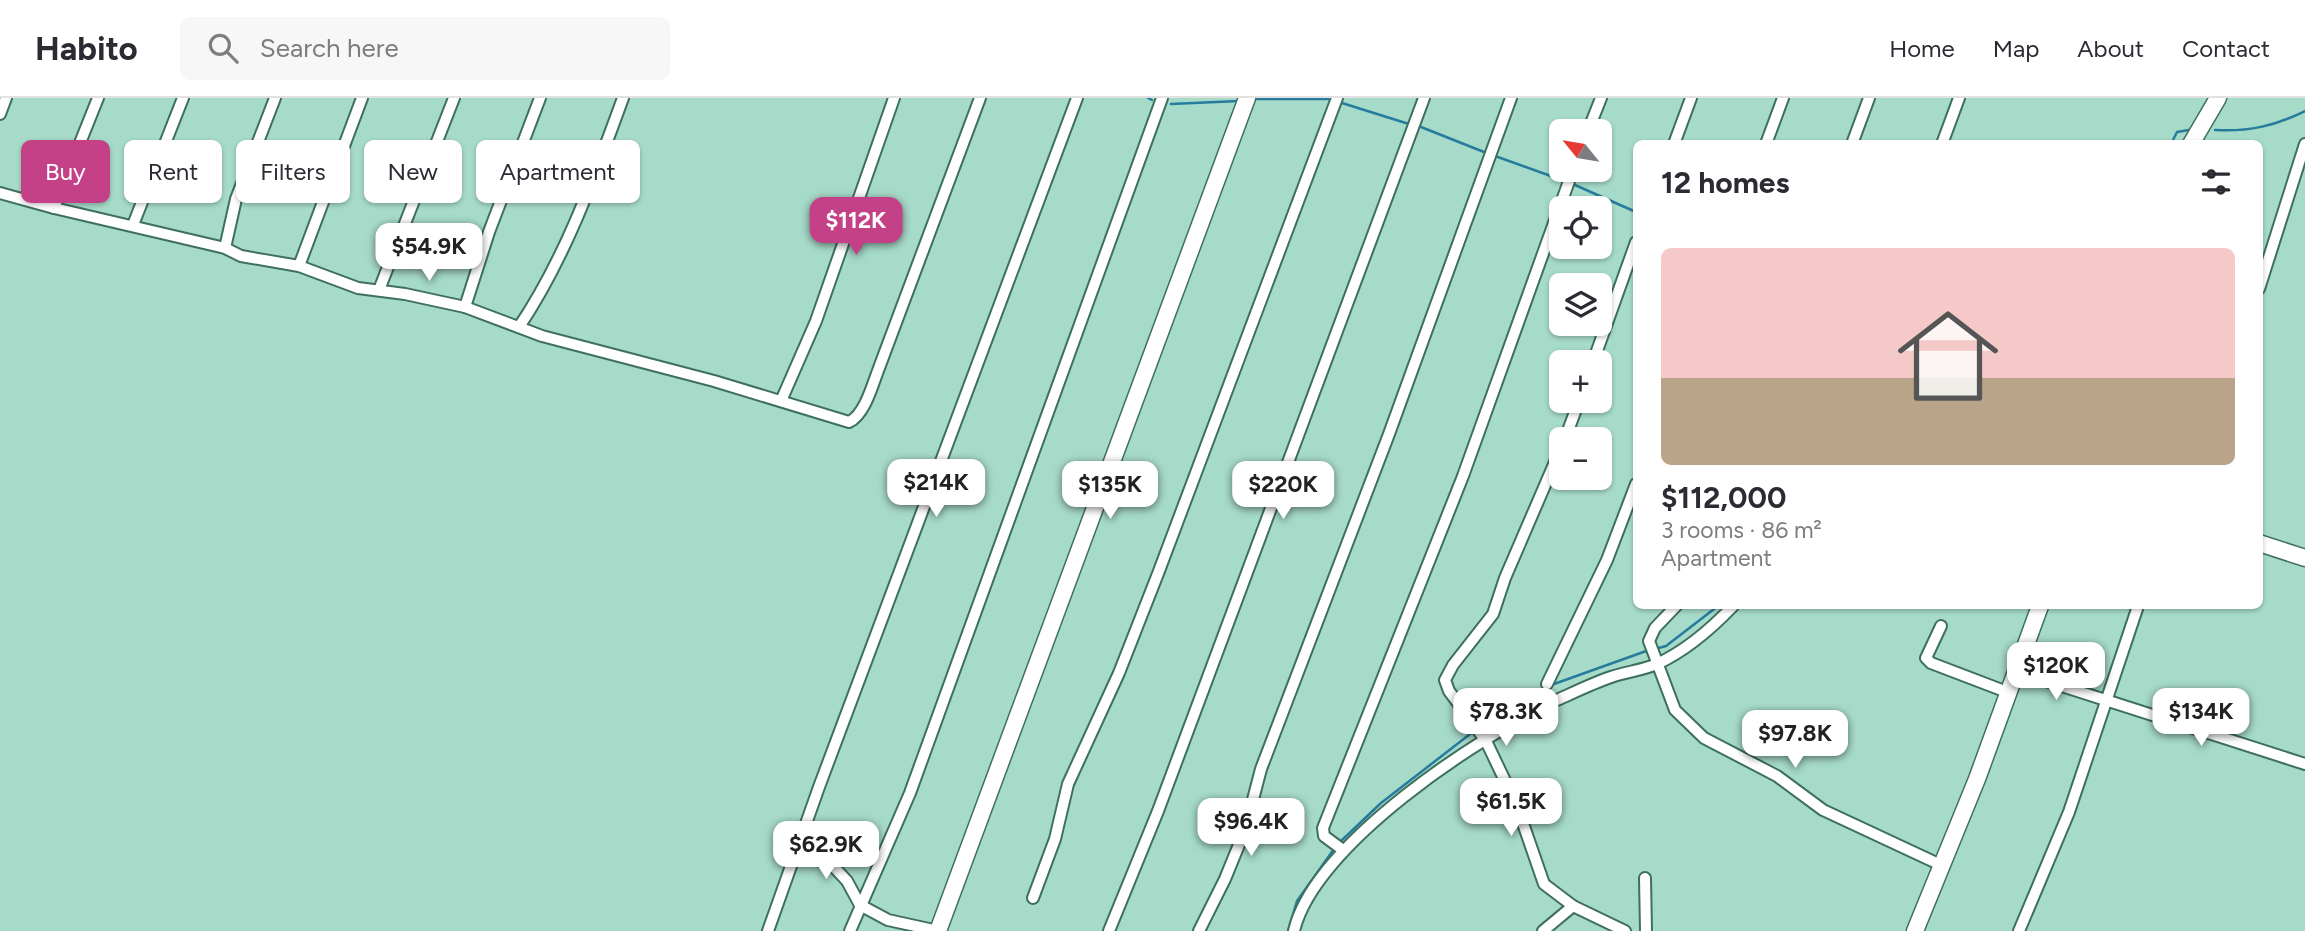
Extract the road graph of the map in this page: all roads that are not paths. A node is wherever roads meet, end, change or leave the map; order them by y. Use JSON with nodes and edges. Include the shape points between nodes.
{"nodes":[{"id":1,"x":6,"y":98,"type":"edge"},
{"id":2,"x":98,"y":98,"type":"edge"},
{"id":3,"x":183,"y":98,"type":"edge"},
{"id":4,"x":275,"y":98,"type":"edge"},
{"id":5,"x":362,"y":98,"type":"edge"},
{"id":6,"x":454,"y":98,"type":"edge"},
{"id":7,"x":540,"y":98,"type":"edge"},
{"id":8,"x":623,"y":98,"type":"edge"},
{"id":9,"x":894,"y":98,"type":"edge"},
{"id":10,"x":980,"y":98,"type":"edge"},
{"id":11,"x":1077,"y":98,"type":"edge"},
{"id":12,"x":1162,"y":98,"type":"edge"},
{"id":13,"x":1247,"y":98,"type":"edge"},
{"id":14,"x":1337,"y":98,"type":"edge"},
{"id":15,"x":1424,"y":98,"type":"edge"},
{"id":16,"x":1511,"y":98,"type":"edge"},
{"id":17,"x":1601,"y":98,"type":"edge"},
{"id":18,"x":1691,"y":98,"type":"edge"},
{"id":19,"x":1783,"y":98,"type":"edge"},
{"id":20,"x":1869,"y":98,"type":"edge"},
{"id":21,"x":1959,"y":98,"type":"edge"},
{"id":22,"x":2218,"y":98,"type":"edge"},
{"id":23,"x":0,"y":114,"type":"edge"},
{"id":24,"x":1593,"y":119,"type":"edge"},
{"id":25,"x":1675,"y":140,"type":"edge"},
{"id":26,"x":1767,"y":140,"type":"edge"},
{"id":27,"x":1853,"y":140,"type":"edge"},
{"id":28,"x":1943,"y":140,"type":"edge"},
{"id":29,"x":2193,"y":140,"type":"edge"},
{"id":30,"x":2305,"y":144,"type":"edge"},
{"id":31,"x":1569,"y":182,"type":"edge"},
{"id":32,"x":0,"y":192,"type":"edge"},
{"id":33,"x":54,"y":208,"type":"junction"},
{"id":34,"x":133,"y":225,"type":"junction"},
{"id":35,"x":225,"y":247,"type":"junction"},
{"id":36,"x":1633,"y":250,"type":"edge"},
{"id":37,"x":299,"y":266,"type":"junction"},
{"id":38,"x":2263,"y":276,"type":"edge"},
{"id":39,"x":379,"y":290,"type":"junction"},
{"id":40,"x":464,"y":307,"type":"junction"},
{"id":41,"x":519,"y":327,"type":"junction"},
{"id":42,"x":1597,"y":350,"type":"edge"},
{"id":43,"x":781,"y":401,"type":"junction"},
{"id":44,"x":1549,"y":477,"type":"edge"},
{"id":45,"x":1633,"y":492,"type":"edge"},
{"id":46,"x":2263,"y":544,"type":"edge"},
{"id":47,"x":2305,"y":558,"type":"edge"},
{"id":48,"x":1673,"y":609,"type":"edge"},
{"id":49,"x":1730,"y":609,"type":"edge"},
{"id":50,"x":2039,"y":609,"type":"edge"},
{"id":51,"x":2137,"y":609,"type":"edge"},
{"id":52,"x":1941,"y":626,"type":"dead end"},
{"id":53,"x":1653,"y":655,"type":"junction"},
{"id":54,"x":2015,"y":671,"type":"junction"},
{"id":55,"x":1547,"y":684,"type":"dead end"},
{"id":56,"x":2007,"y":692,"type":"junction"},
{"id":57,"x":2107,"y":702,"type":"junction"},
{"id":58,"x":1486,"y":741,"type":"junction"},
{"id":59,"x":2305,"y":764,"type":"edge"},
{"id":60,"x":1343,"y":850,"type":"junction"},
{"id":61,"x":797,"y":851,"type":"junction"},
{"id":62,"x":1943,"y":866,"type":"junction"},
{"id":63,"x":1645,"y":878,"type":"dead end"},
{"id":64,"x":1033,"y":898,"type":"dead end"},
{"id":65,"x":860,"y":905,"type":"junction"},
{"id":66,"x":1573,"y":906,"type":"junction"},
{"id":67,"x":768,"y":931,"type":"edge"},
{"id":68,"x":850,"y":931,"type":"edge"},
{"id":69,"x":938,"y":931,"type":"edge"},
{"id":70,"x":1109,"y":931,"type":"edge"},
{"id":71,"x":1199,"y":931,"type":"edge"},
{"id":72,"x":1294,"y":931,"type":"edge"},
{"id":73,"x":1543,"y":931,"type":"edge"},
{"id":74,"x":1625,"y":931,"type":"edge"},
{"id":75,"x":1646,"y":931,"type":"edge"},
{"id":76,"x":1915,"y":931,"type":"edge"},
{"id":77,"x":2020,"y":931,"type":"edge"}],
"edges":[{"from":1,"to":23,"type":"street"},
{"from":2,"to":33,"type":"street"},
{"from":3,"to":34,"type":"street"},
{"from":4,"to":35,"type":"street","via":[[236,200]]},
{"from":5,"to":37,"type":"street"},
{"from":6,"to":39,"type":"street"},
{"from":7,"to":40,"type":"street"},
{"from":8,"to":41,"type":"street","via":[[566,246]]},
{"from":9,"to":43,"type":"street","via":[[816,321]]},
{"from":10,"to":43,"type":"street","via":[[884,356],[855,420]]},
{"from":11,"to":61,"type":"street"},
{"from":12,"to":65,"type":"street","via":[[910,793]]},
{"from":13,"to":69,"type":"street"},
{"from":14,"to":64,"type":"street","via":[[1164,559],[1068,784],[1055,839]]},
{"from":15,"to":70,"type":"street"},
{"from":16,"to":71,"type":"street","via":[[1261,769],[1245,830]]},
{"from":17,"to":24,"type":"street"},
{"from":18,"to":25,"type":"street"},
{"from":19,"to":26,"type":"street"},
{"from":20,"to":27,"type":"street"},
{"from":21,"to":28,"type":"street"},
{"from":22,"to":29,"type":"street"},
{"from":30,"to":38,"type":"street"},
{"from":31,"to":60,"type":"street","via":[[1463,476],[1323,828],[1324,836]]},
{"from":32,"to":33,"type":"street"},
{"from":33,"to":34,"type":"street"},
{"from":34,"to":35,"type":"street"},
{"from":35,"to":37,"type":"street","via":[[241,256]]},
{"from":36,"to":42,"type":"street"},
{"from":37,"to":39,"type":"street","via":[[358,288]]},
{"from":39,"to":40,"type":"street"},
{"from":40,"to":41,"type":"street"},
{"from":41,"to":43,"type":"street"},
{"from":44,"to":58,"type":"street","via":[[1493,614],[1445,680]]},
{"from":45,"to":55,"type":"street","via":[[1607,560]]},
{"from":46,"to":47,"type":"street"},
{"from":48,"to":53,"type":"street","via":[[1650,636]]},
{"from":49,"to":53,"type":"street","via":[[1699,636]]},
{"from":50,"to":54,"type":"street"},
{"from":51,"to":57,"type":"street"},
{"from":52,"to":56,"type":"street","via":[[1927,652],[1931,663]]},
{"from":53,"to":58,"type":"street","via":[[1554,702]]},
{"from":53,"to":62,"type":"street","via":[[1675,710],[1704,738],[1777,776],[1823,810]]},
{"from":54,"to":56,"type":"street"},
{"from":54,"to":57,"type":"street"},
{"from":56,"to":62,"type":"street"},
{"from":57,"to":59,"type":"street"},
{"from":57,"to":77,"type":"street","via":[[2069,812]]},
{"from":58,"to":60,"type":"street","via":[[1418,788]]},
{"from":58,"to":66,"type":"street","via":[[1517,806],[1538,874]]},
{"from":60,"to":72,"type":"street","via":[[1306,898]]},
{"from":61,"to":65,"type":"street","via":[[827,860],[847,881]]},
{"from":61,"to":67,"type":"street"},
{"from":62,"to":76,"type":"street"},
{"from":63,"to":75,"type":"street"},
{"from":65,"to":68,"type":"street"},
{"from":65,"to":69,"type":"street","via":[[888,920]]},
{"from":66,"to":73,"type":"street"},
{"from":66,"to":74,"type":"street"}]}
